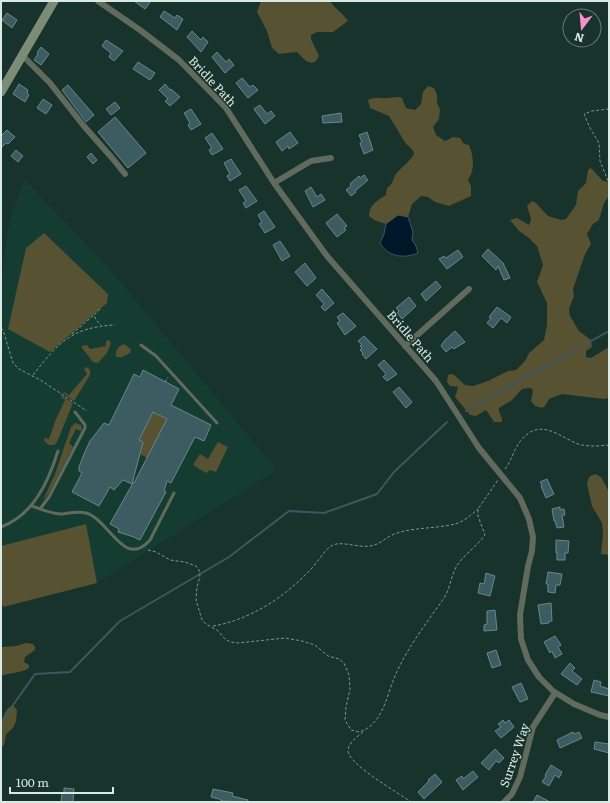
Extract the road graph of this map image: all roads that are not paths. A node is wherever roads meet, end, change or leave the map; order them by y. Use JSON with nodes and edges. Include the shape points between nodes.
{"nodes":[{"id":1,"x":54,"y":1,"type":"edge"},
{"id":2,"x":98,"y":1,"type":"edge"},
{"id":3,"x":22,"y":56,"type":"junction"},
{"id":4,"x":1,"y":92,"type":"edge"},
{"id":5,"x":331,"y":158,"type":"dead end"},
{"id":6,"x":125,"y":174,"type":"dead end"},
{"id":7,"x":274,"y":183,"type":"junction"},
{"id":8,"x":469,"y":289,"type":"dead end"},
{"id":9,"x":141,"y":346,"type":"dead end"},
{"id":10,"x":405,"y":346,"type":"junction"},
{"id":11,"x":74,"y":412,"type":"dead end"},
{"id":12,"x":216,"y":423,"type":"dead end"},
{"id":13,"x":58,"y":452,"type":"dead end"},
{"id":14,"x":174,"y":493,"type":"dead end"},
{"id":15,"x":32,"y":506,"type":"junction"},
{"id":16,"x":40,"y":509,"type":"junction"},
{"id":17,"x":1,"y":527,"type":"edge"},
{"id":18,"x":556,"y":692,"type":"junction"},
{"id":19,"x":609,"y":716,"type":"edge"},
{"id":20,"x":504,"y":802,"type":"edge"}],
"edges":[{"from":1,"to":3,"type":"main road"},
{"from":2,"to":7,"type":"street","name":"Bridle Path","via":[[179,60],[205,86],[226,108]]},
{"from":3,"to":4,"type":"main road"},
{"from":3,"to":6,"type":"street","via":[[50,83]]},
{"from":5,"to":7,"type":"street","via":[[311,161]]},
{"from":7,"to":10,"type":"street","name":"Bridle Path","via":[[327,256]]},
{"from":8,"to":10,"type":"street"},
{"from":9,"to":12,"type":"lane","via":[[156,356]]},
{"from":10,"to":18,"type":"street","name":"Bridle Path","via":[[436,381],[479,448],[520,498],[525,508],[533,537],[520,615],[521,639],[532,668]]},
{"from":11,"to":16,"type":"lane","via":[[85,428],[48,499]]},
{"from":13,"to":15,"type":"lane"},
{"from":14,"to":16,"type":"lane","via":[[150,540],[141,548],[134,549],[124,547],[100,522],[87,514],[52,513]]},
{"from":15,"to":16,"type":"lane"},
{"from":15,"to":17,"type":"lane","via":[[15,520]]},
{"from":18,"to":19,"type":"street","name":"Bridle Path","via":[[574,704]]},
{"from":18,"to":20,"type":"street","name":"Surrey Way","via":[[533,727],[520,777],[512,794]]}]}
